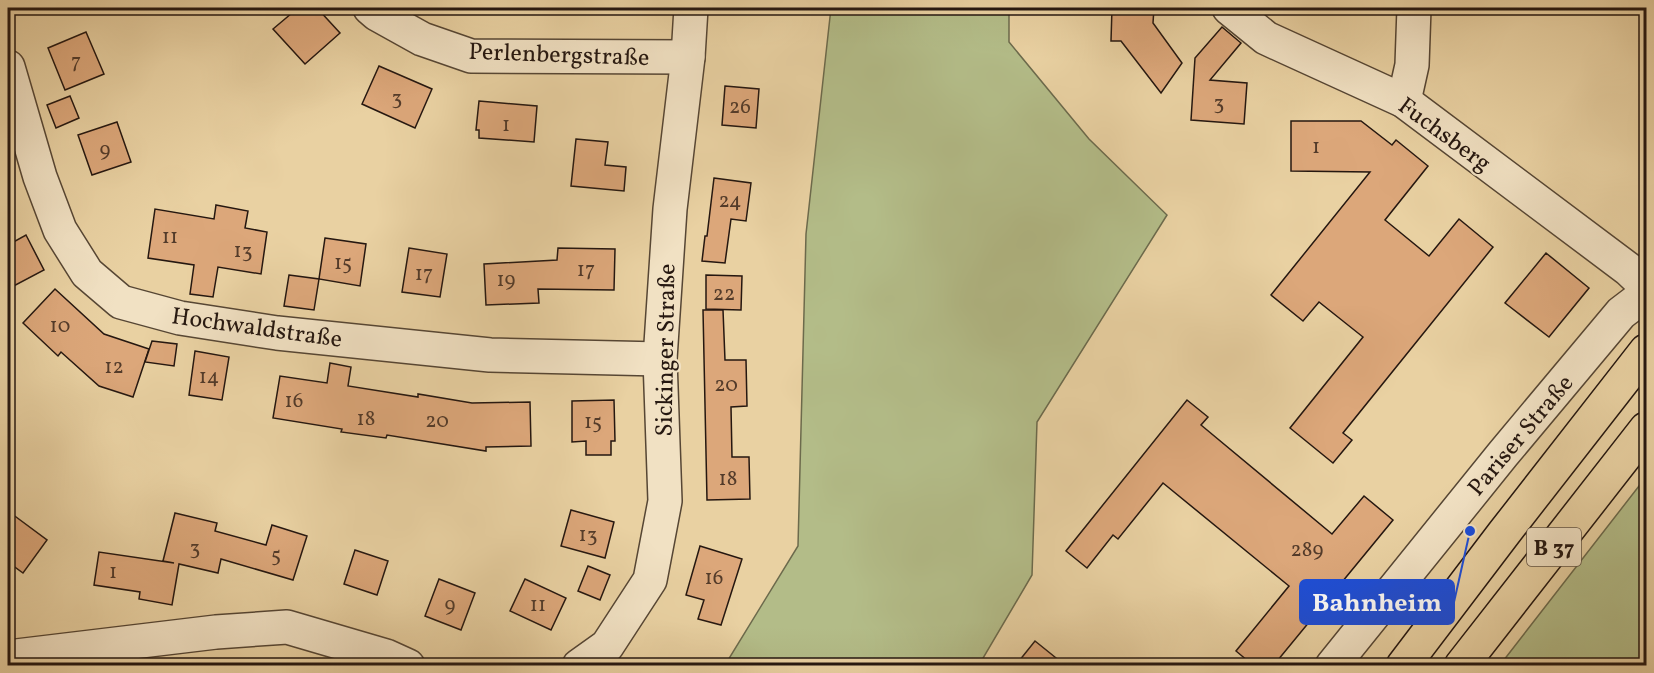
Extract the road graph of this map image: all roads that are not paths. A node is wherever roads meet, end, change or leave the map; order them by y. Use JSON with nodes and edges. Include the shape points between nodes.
{"nodes":[{"id":1,"x":370,"y":8,"type":"edge"},
{"id":2,"x":692,"y":8,"type":"edge"},
{"id":3,"x":1229,"y":8,"type":"edge"},
{"id":4,"x":1414,"y":8,"type":"edge"},
{"id":5,"x":688,"y":57,"type":"junction"},
{"id":6,"x":8,"y":67,"type":"edge"},
{"id":7,"x":1404,"y":101,"type":"junction"},
{"id":8,"x":1647,"y":286,"type":"edge"},
{"id":9,"x":1647,"y":294,"type":"edge"},
{"id":10,"x":1647,"y":351,"type":"edge"},
{"id":11,"x":660,"y":359,"type":"junction"},
{"id":12,"x":1647,"y":429,"type":"edge"},
{"id":13,"x":8,"y":657,"type":"edge"},
{"id":14,"x":408,"y":666,"type":"edge"},
{"id":15,"x":579,"y":666,"type":"edge"},
{"id":16,"x":1332,"y":666,"type":"edge"},
{"id":17,"x":1403,"y":666,"type":"edge"},
{"id":18,"x":1461,"y":666,"type":"edge"}],
"edges":[{"from":1,"to":5,"type":"street","name":"Perlenbergstraße","via":[[422,39],[471,56]]},
{"from":2,"to":5,"type":"street","name":"Sickinger Straße"},
{"from":3,"to":7,"type":"street","name":"Fuchsberg","via":[[1266,38]]},
{"from":4,"to":7,"type":"street","via":[[1412,65]]},
{"from":5,"to":11,"type":"street","name":"Sickinger Straße","via":[[670,209]]},
{"from":6,"to":11,"type":"street","name":"Hochwaldstraße","via":[[60,230],[87,273],[121,302],[180,318],[277,333],[490,355]]},
{"from":7,"to":8,"type":"street","name":"Fuchsberg"},
{"from":9,"to":16,"type":"street","name":"Pariser Straße","via":[[1621,313]]},
{"from":10,"to":17,"type":"main road","name":"Pariser Straße","number":"B 37"},
{"from":11,"to":15,"type":"street","name":"Sickinger Straße","via":[[665,501],[650,580],[607,646]]},
{"from":12,"to":18,"type":"main road","number":"B 37"},
{"from":13,"to":14,"type":"street","via":[[287,627]]}]}
